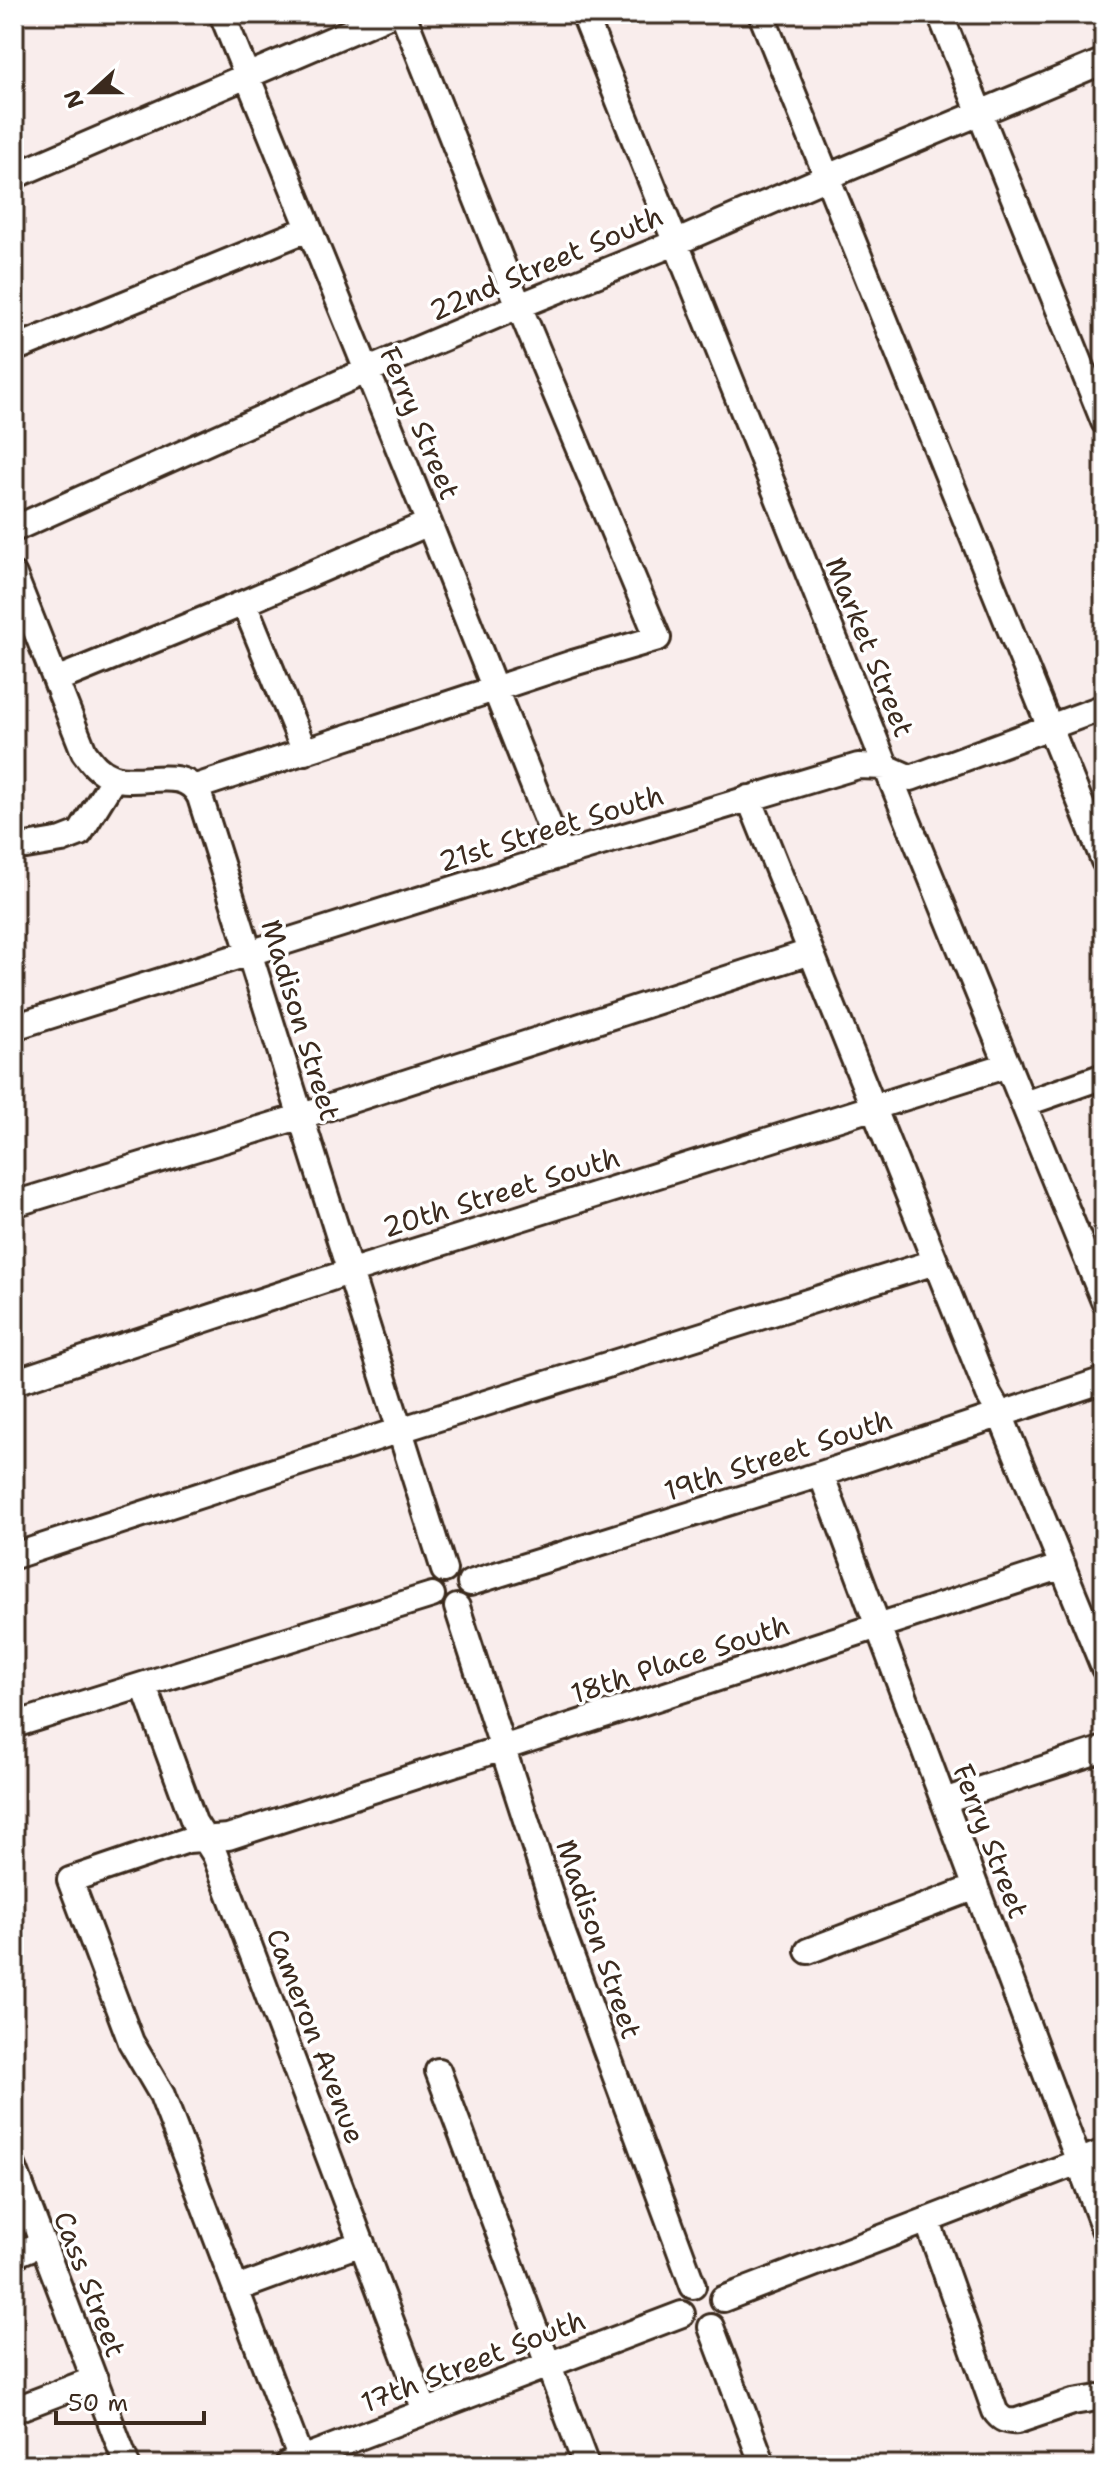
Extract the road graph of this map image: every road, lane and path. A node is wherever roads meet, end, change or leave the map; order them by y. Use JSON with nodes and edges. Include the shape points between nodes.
{"nodes":[{"id":1,"x":222,"y":14,"type":"edge"},
{"id":2,"x":391,"y":14,"type":"edge"},
{"id":3,"x":403,"y":14,"type":"edge"},
{"id":4,"x":584,"y":14,"type":"edge"},
{"id":5,"x":761,"y":14,"type":"edge"},
{"id":6,"x":940,"y":14,"type":"edge"},
{"id":7,"x":1104,"y":61,"type":"edge"},
{"id":8,"x":247,"y":76,"type":"junction"},
{"id":9,"x":980,"y":114,"type":"junction"},
{"id":10,"x":14,"y":176,"type":"edge"},
{"id":11,"x":827,"y":177,"type":"junction"},
{"id":12,"x":308,"y":229,"type":"junction"},
{"id":13,"x":675,"y":243,"type":"junction"},
{"id":14,"x":519,"y":306,"type":"junction"},
{"id":15,"x":14,"y":349,"type":"edge"},
{"id":16,"x":366,"y":371,"type":"junction"},
{"id":17,"x":1104,"y":422,"type":"edge"},
{"id":18,"x":429,"y":523,"type":"junction"},
{"id":19,"x":14,"y":529,"type":"edge"},
{"id":20,"x":14,"y":575,"type":"edge"},
{"id":21,"x":244,"y":603,"type":"junction"},
{"id":22,"x":56,"y":680,"type":"junction"},
{"id":23,"x":495,"y":689,"type":"junction"},
{"id":24,"x":1104,"y":707,"type":"edge"},
{"id":25,"x":1050,"y":727,"type":"junction"},
{"id":26,"x":305,"y":752,"type":"junction"},
{"id":27,"x":886,"y":767,"type":"junction"},
{"id":28,"x":114,"y":778,"type":"junction"},
{"id":29,"x":196,"y":787,"type":"junction"},
{"id":30,"x":749,"y":798,"type":"junction"},
{"id":31,"x":14,"y":848,"type":"edge"},
{"id":32,"x":561,"y":855,"type":"junction"},
{"id":33,"x":1104,"y":861,"type":"edge"},
{"id":34,"x":810,"y":952,"type":"junction"},
{"id":35,"x":249,"y":954,"type":"junction"},
{"id":36,"x":14,"y":1027,"type":"edge"},
{"id":37,"x":1008,"y":1065,"type":"junction"},
{"id":38,"x":1104,"y":1076,"type":"edge"},
{"id":39,"x":1024,"y":1104,"type":"junction"},
{"id":40,"x":872,"y":1108,"type":"junction"},
{"id":41,"x":299,"y":1117,"type":"junction"},
{"id":42,"x":14,"y":1204,"type":"edge"},
{"id":43,"x":935,"y":1262,"type":"junction"},
{"id":44,"x":349,"y":1272,"type":"junction"},
{"id":45,"x":1104,"y":1301,"type":"edge"},
{"id":46,"x":1104,"y":1380,"type":"edge"},
{"id":47,"x":14,"y":1382,"type":"edge"},
{"id":48,"x":1000,"y":1414,"type":"junction"},
{"id":49,"x":400,"y":1430,"type":"junction"},
{"id":50,"x":821,"y":1474,"type":"junction"},
{"id":51,"x":14,"y":1556,"type":"edge"},
{"id":52,"x":1063,"y":1566,"type":"junction"},
{"id":53,"x":444,"y":1570,"type":"junction"},
{"id":54,"x":470,"y":1583,"type":"junction"},
{"id":55,"x":432,"y":1595,"type":"junction"},
{"id":56,"x":457,"y":1607,"type":"junction"},
{"id":57,"x":877,"y":1626,"type":"junction"},
{"id":58,"x":1104,"y":1668,"type":"edge"},
{"id":59,"x":144,"y":1686,"type":"junction"},
{"id":60,"x":14,"y":1725,"type":"edge"},
{"id":61,"x":502,"y":1749,"type":"junction"},
{"id":62,"x":1104,"y":1749,"type":"edge"},
{"id":63,"x":944,"y":1801,"type":"junction"},
{"id":64,"x":204,"y":1838,"type":"junction"},
{"id":65,"x":976,"y":1887,"type":"junction"},
{"id":66,"x":808,"y":1951,"type":"dead end"},
{"id":67,"x":438,"y":2071,"type":"dead end"},
{"id":68,"x":1104,"y":2152,"type":"edge"},
{"id":69,"x":1079,"y":2162,"type":"junction"},
{"id":70,"x":14,"y":2168,"type":"edge"},
{"id":71,"x":927,"y":2220,"type":"junction"},
{"id":72,"x":1104,"y":2229,"type":"edge"},
{"id":73,"x":43,"y":2243,"type":"junction"},
{"id":74,"x":362,"y":2243,"type":"junction"},
{"id":75,"x":14,"y":2255,"type":"edge"},
{"id":76,"x":693,"y":2286,"type":"junction"},
{"id":77,"x":236,"y":2289,"type":"junction"},
{"id":78,"x":723,"y":2299,"type":"junction"},
{"id":79,"x":682,"y":2314,"type":"junction"},
{"id":80,"x":711,"y":2327,"type":"junction"},
{"id":81,"x":549,"y":2365,"type":"junction"},
{"id":82,"x":95,"y":2379,"type":"junction"},
{"id":83,"x":1104,"y":2397,"type":"edge"},
{"id":84,"x":14,"y":2410,"type":"edge"},
{"id":85,"x":425,"y":2411,"type":"junction"},
{"id":86,"x":297,"y":2463,"type":"edge"},
{"id":87,"x":127,"y":2465,"type":"edge"},
{"id":88,"x":586,"y":2465,"type":"edge"},
{"id":89,"x":763,"y":2465,"type":"edge"}],
"edges":[{"from":1,"to":8,"type":"street","name":"Ferry Street"},
{"from":2,"to":8,"type":"street"},
{"from":3,"to":14,"type":"street"},
{"from":4,"to":13,"type":"street","name":"Market Street"},
{"from":5,"to":11,"type":"street"},
{"from":6,"to":9,"type":"street"},
{"from":7,"to":9,"type":"street","name":"22nd Street South"},
{"from":8,"to":10,"type":"street"},
{"from":8,"to":12,"type":"street","name":"Ferry Street"},
{"from":9,"to":11,"type":"street","name":"22nd Street South"},
{"from":9,"to":17,"type":"street"},
{"from":11,"to":13,"type":"street","name":"22nd Street South"},
{"from":11,"to":25,"type":"street"},
{"from":12,"to":15,"type":"street"},
{"from":12,"to":16,"type":"street","name":"Ferry Street"},
{"from":13,"to":14,"type":"street","name":"22nd Street South"},
{"from":13,"to":27,"type":"street","name":"Market Street"},
{"from":14,"to":16,"type":"street","name":"22nd Street South"},
{"from":14,"to":23,"type":"street","via":[[658,638]]},
{"from":16,"to":18,"type":"street","name":"Ferry Street"},
{"from":16,"to":19,"type":"street","name":"22nd Street South"},
{"from":18,"to":21,"type":"street"},
{"from":18,"to":23,"type":"street","name":"Ferry Street"},
{"from":20,"to":22,"type":"street"},
{"from":21,"to":22,"type":"street"},
{"from":21,"to":26,"type":"street"},
{"from":22,"to":28,"type":"street","via":[[84,752],[97,769]]},
{"from":23,"to":26,"type":"street"},
{"from":23,"to":32,"type":"street","name":"Ferry Street"},
{"from":24,"to":25,"type":"street","name":"21st Street South"},
{"from":25,"to":27,"type":"street","name":"21st Street South","via":[[911,778]]},
{"from":25,"to":33,"type":"street"},
{"from":26,"to":29,"type":"street"},
{"from":27,"to":30,"type":"street","name":"21st Street South","via":[[858,766]]},
{"from":27,"to":37,"type":"street","name":"Market Street"},
{"from":28,"to":29,"type":"street","via":[[181,779]]},
{"from":28,"to":31,"type":"street","via":[[80,833]]},
{"from":29,"to":35,"type":"street","name":"Madison Street"},
{"from":30,"to":32,"type":"street","name":"21st Street South"},
{"from":30,"to":34,"type":"street"},
{"from":32,"to":35,"type":"street","name":"21st Street South"},
{"from":34,"to":40,"type":"street"},
{"from":34,"to":41,"type":"street"},
{"from":35,"to":36,"type":"street","name":"21st Street South"},
{"from":35,"to":41,"type":"street","name":"Madison Street"},
{"from":37,"to":39,"type":"street","name":"Market Street"},
{"from":37,"to":40,"type":"street","name":"20th Street South"},
{"from":38,"to":39,"type":"street"},
{"from":39,"to":45,"type":"street","name":"Market Street"},
{"from":40,"to":43,"type":"street"},
{"from":40,"to":44,"type":"street","name":"20th Street South"},
{"from":41,"to":42,"type":"street"},
{"from":41,"to":44,"type":"street","name":"Madison Street"},
{"from":43,"to":48,"type":"street"},
{"from":43,"to":49,"type":"street"},
{"from":44,"to":47,"type":"street","name":"20th Street South"},
{"from":44,"to":49,"type":"street","name":"Madison Street"},
{"from":46,"to":48,"type":"street","name":"19th Street South"},
{"from":48,"to":50,"type":"street","name":"19th Street South"},
{"from":48,"to":52,"type":"street"},
{"from":49,"to":51,"type":"street"},
{"from":49,"to":53,"type":"street","name":"Madison Street"},
{"from":50,"to":54,"type":"street","name":"19th Street South"},
{"from":50,"to":57,"type":"street","name":"Ferry Street"},
{"from":52,"to":57,"type":"street","name":"18th Place South"},
{"from":52,"to":58,"type":"street"},
{"from":53,"to":54,"type":"street","via":[[457,1570]]},
{"from":53,"to":55,"type":"street","via":[[432,1583]]},
{"from":54,"to":56,"type":"street","via":[[467,1601]]},
{"from":55,"to":56,"type":"street","via":[[439,1605]]},
{"from":55,"to":59,"type":"street"},
{"from":56,"to":61,"type":"street","name":"Madison Street"},
{"from":57,"to":61,"type":"street","name":"18th Place South"},
{"from":57,"to":63,"type":"street","name":"Ferry Street"},
{"from":59,"to":60,"type":"street"},
{"from":59,"to":64,"type":"street","name":"Cameron Avenue"},
{"from":61,"to":64,"type":"street","name":"18th Place South","via":[[228,1837]]},
{"from":61,"to":76,"type":"street","name":"Madison Street","via":[[563,1934]]},
{"from":62,"to":63,"type":"street"},
{"from":63,"to":65,"type":"street","name":"Ferry Street"},
{"from":64,"to":74,"type":"street","name":"Cameron Avenue","via":[[215,1855]]},
{"from":64,"to":77,"type":"street","name":"18th Place South","via":[[70,1880],[131,2042],[162,2095]]},
{"from":65,"to":66,"type":"street"},
{"from":65,"to":69,"type":"street","name":"Ferry Street"},
{"from":67,"to":81,"type":"street"},
{"from":68,"to":69,"type":"street"},
{"from":69,"to":71,"type":"street"},
{"from":69,"to":72,"type":"street","name":"Ferry Street"},
{"from":70,"to":73,"type":"street","name":"Cass Street"},
{"from":71,"to":78,"type":"street"},
{"from":71,"to":83,"type":"street","via":[[1000,2418],[1017,2421]]},
{"from":73,"to":75,"type":"street"},
{"from":73,"to":82,"type":"street","name":"Cass Street"},
{"from":74,"to":77,"type":"street"},
{"from":74,"to":85,"type":"street","name":"Cameron Avenue"},
{"from":76,"to":78,"type":"street","via":[[708,2285]]},
{"from":76,"to":79,"type":"street","via":[[683,2295]]},
{"from":77,"to":86,"type":"street"},
{"from":78,"to":80,"type":"street","via":[[724,2312]]},
{"from":79,"to":80,"type":"street","via":[[697,2328]]},
{"from":79,"to":81,"type":"street","name":"17th Street South"},
{"from":80,"to":89,"type":"street"},
{"from":81,"to":85,"type":"street","name":"17th Street South"},
{"from":81,"to":88,"type":"street"},
{"from":82,"to":84,"type":"street"},
{"from":82,"to":87,"type":"street","name":"Cass Street"},
{"from":85,"to":86,"type":"street","name":"17th Street South"}]}
